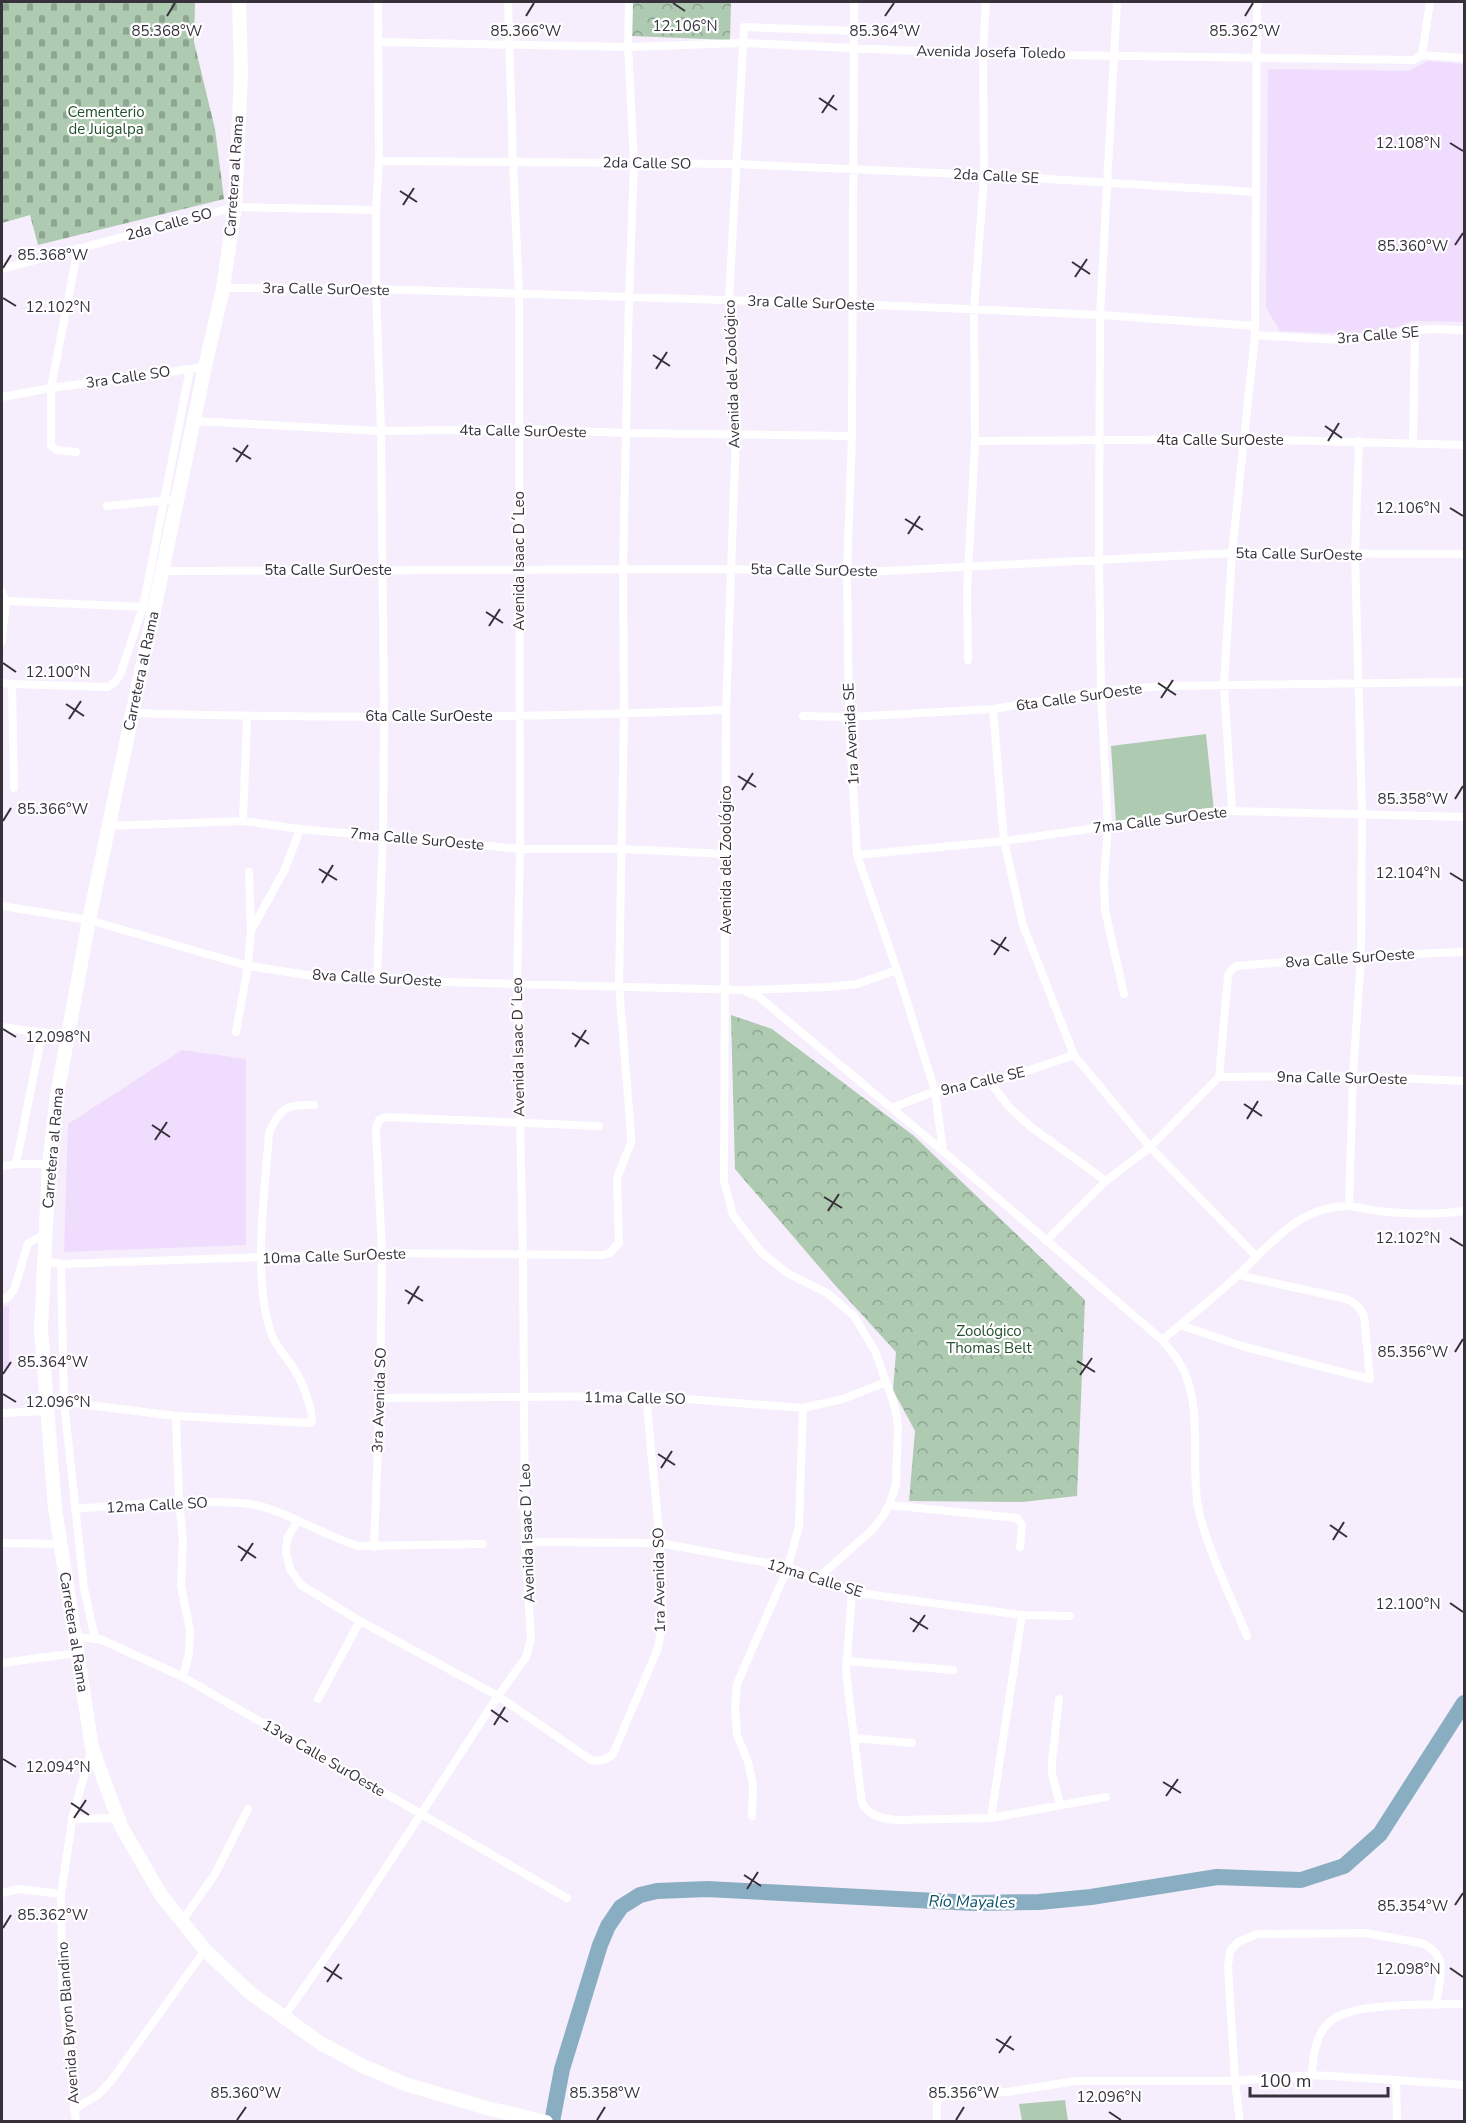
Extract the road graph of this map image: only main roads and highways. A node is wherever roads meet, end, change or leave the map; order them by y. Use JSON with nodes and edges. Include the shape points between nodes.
{"nodes":[{"id":1,"x":239,"y":2,"type":"edge"},
{"id":2,"x":546,"y":2121,"type":"edge"}],
"edges":[{"from":1,"to":2,"type":"highway","name":"Carretera al Rama","via":[[241,73],[235,207],[223,288],[194,421],[171,500],[162,571],[148,607],[132,713],[57,1095],[49,1164],[41,1329],[60,1544],[92,1748],[118,1818],[161,1895],[206,1950],[249,1992],[283,2018],[363,2066],[405,2085]]}]}
